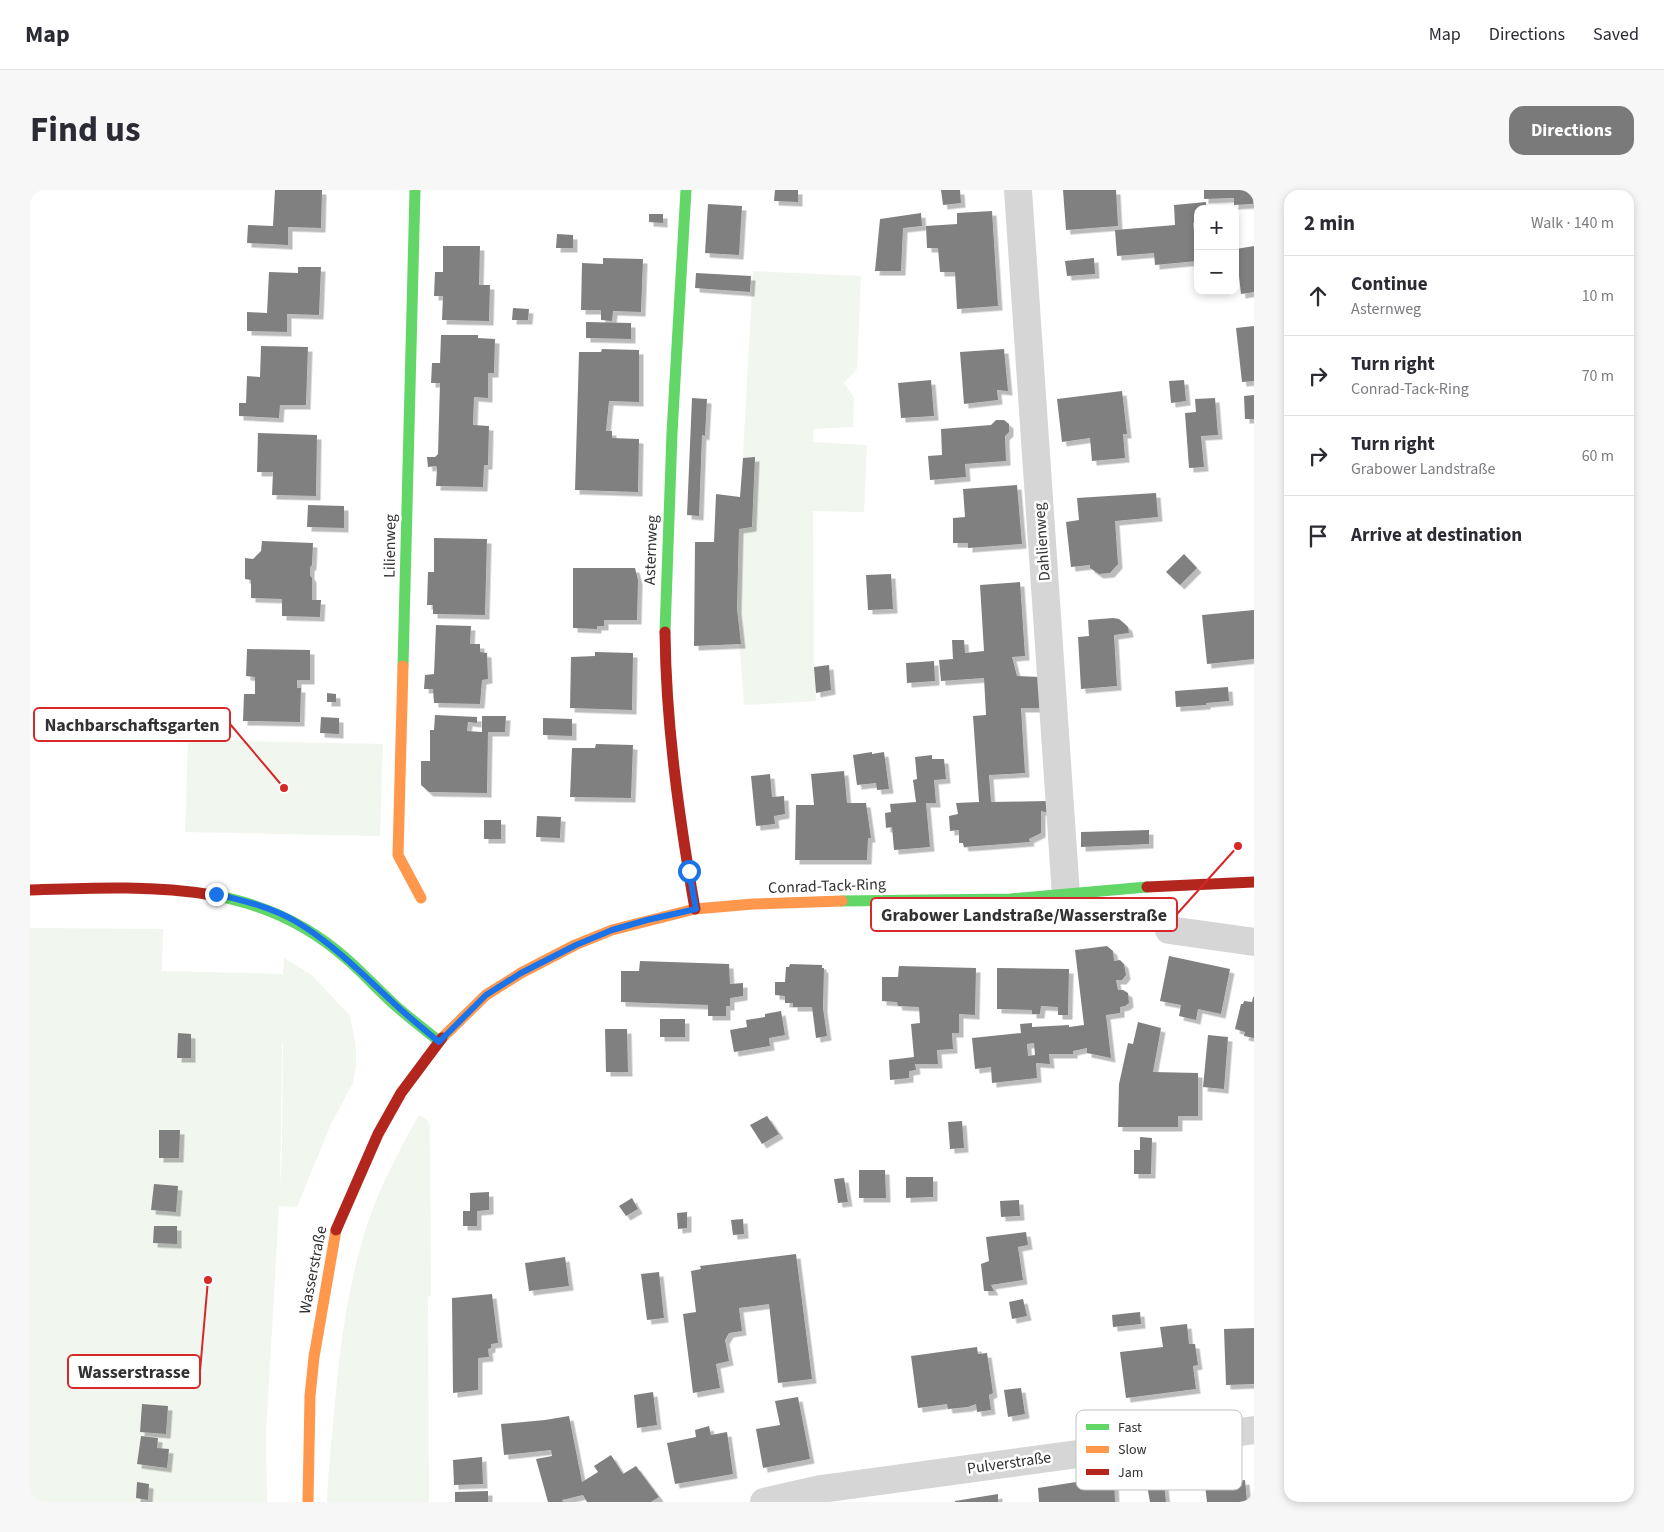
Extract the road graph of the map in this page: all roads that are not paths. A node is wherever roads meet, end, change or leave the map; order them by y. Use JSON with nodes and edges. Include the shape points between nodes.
{"nodes":[{"id":1,"x":415,"y":190,"type":"edge"},
{"id":2,"x":686,"y":190,"type":"edge"},
{"id":3,"x":1018,"y":190,"type":"edge"},
{"id":4,"x":1254,"y":882,"type":"edge"},
{"id":5,"x":30,"y":890,"type":"edge"},
{"id":6,"x":1066,"y":895,"type":"junction"},
{"id":7,"x":421,"y":898,"type":"dead end"},
{"id":8,"x":696,"y":909,"type":"junction"},
{"id":9,"x":1169,"y":930,"type":"dead end"},
{"id":10,"x":1254,"y":942,"type":"edge"},
{"id":11,"x":439,"y":1042,"type":"junction"},
{"id":12,"x":1076,"y":1454,"type":"edge"},
{"id":13,"x":308,"y":1502,"type":"edge"},
{"id":14,"x":764,"y":1502,"type":"edge"}],
"edges":[{"from":1,"to":7,"type":"main road","name":"Lilienweg","via":[[398,855]]},
{"from":2,"to":8,"type":"main road","name":"Asternweg","via":[[672,398],[666,663],[669,730],[677,796]]},
{"from":3,"to":6,"type":"street","name":"Dahlienweg"},
{"from":4,"to":6,"type":"main road","name":"Conrad-Tack-Ring","via":[[1144,887]]},
{"from":5,"to":11,"type":"main road","via":[[184,890],[224,896],[273,910],[332,947]]},
{"from":6,"to":8,"type":"main road","name":"Conrad-Tack-Ring","via":[[753,904]]},
{"from":8,"to":11,"type":"main road","name":"Conrad-Tack-Ring","via":[[612,930],[521,973],[486,995]]},
{"from":9,"to":10,"type":"street"},
{"from":11,"to":13,"type":"main road","name":"Wasserstraße","via":[[392,1107],[336,1229],[319,1320],[310,1396]]},
{"from":12,"to":14,"type":"street","name":"Pulverstraße","via":[[821,1489]]}]}
